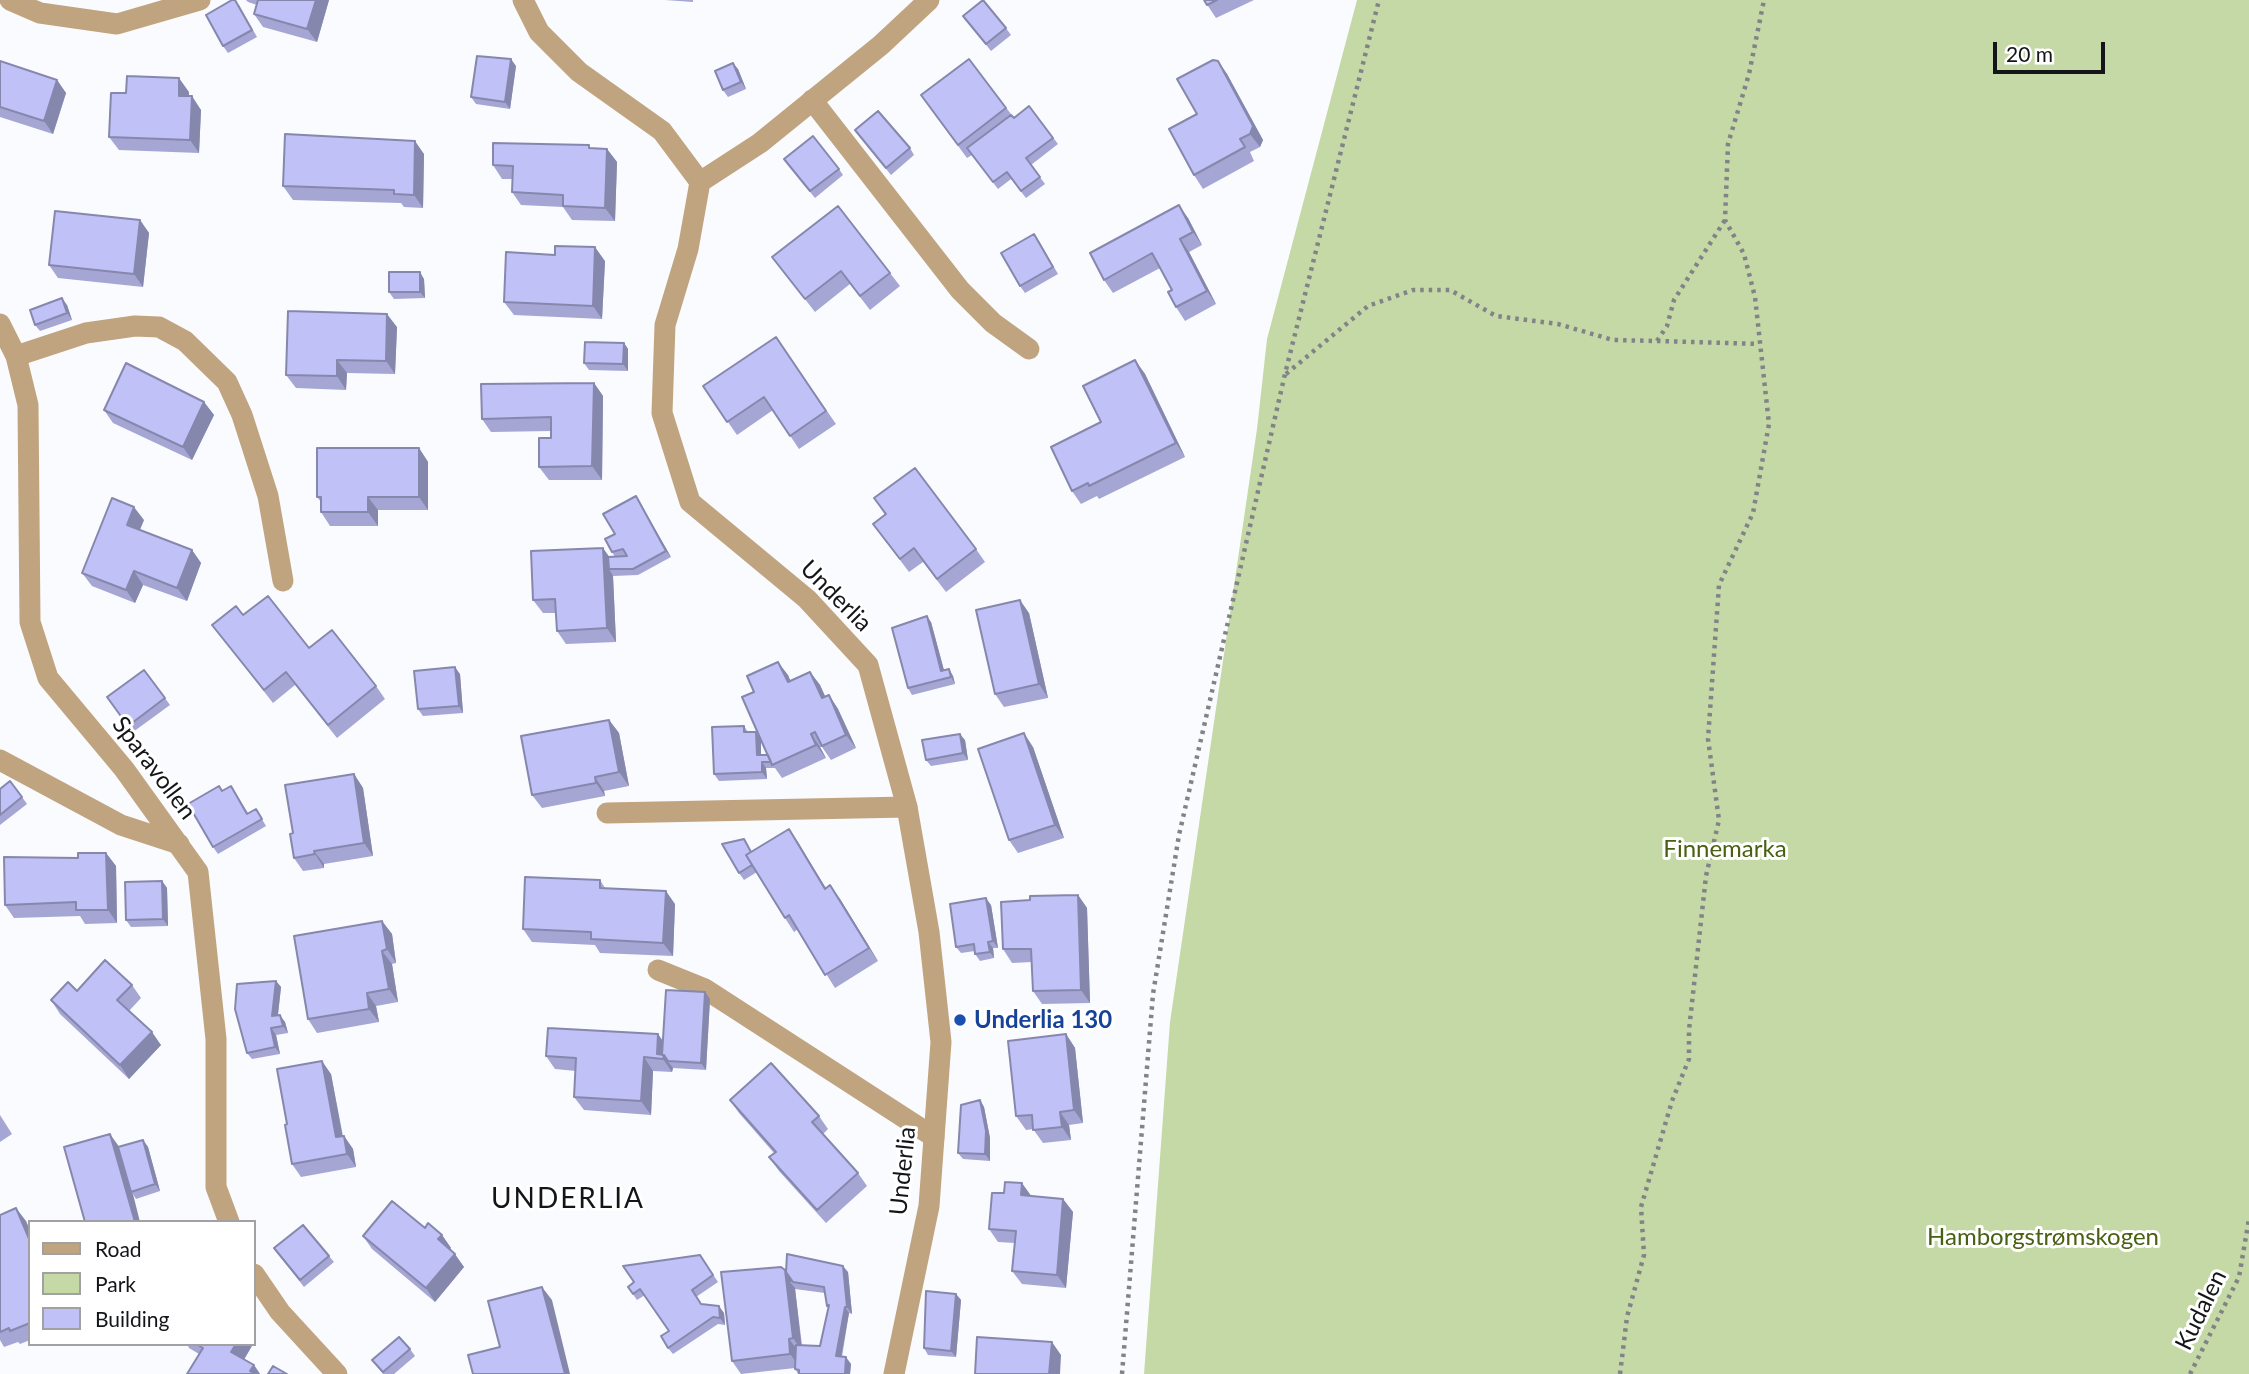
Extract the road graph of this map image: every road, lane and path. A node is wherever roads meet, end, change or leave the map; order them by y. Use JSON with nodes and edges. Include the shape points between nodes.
{"nodes":[{"id":1,"x":10,"y":0,"type":"edge"},
{"id":2,"x":200,"y":0,"type":"edge"},
{"id":3,"x":523,"y":0,"type":"edge"},
{"id":4,"x":929,"y":0,"type":"edge"},
{"id":5,"x":1379,"y":0,"type":"edge"},
{"id":6,"x":1763,"y":0,"type":"edge"},
{"id":7,"x":813,"y":100,"type":"junction"},
{"id":8,"x":700,"y":182,"type":"junction"},
{"id":9,"x":1725,"y":220,"type":"junction"},
{"id":10,"x":0,"y":324,"type":"edge"},
{"id":11,"x":1657,"y":341,"type":"junction"},
{"id":12,"x":1759,"y":344,"type":"junction"},
{"id":13,"x":1029,"y":349,"type":"dead end"},
{"id":14,"x":16,"y":356,"type":"junction"},
{"id":15,"x":1285,"y":374,"type":"junction"},
{"id":16,"x":283,"y":582,"type":"dead end"},
{"id":17,"x":0,"y":760,"type":"edge"},
{"id":18,"x":907,"y":807,"type":"junction"},
{"id":19,"x":607,"y":813,"type":"dead end"},
{"id":20,"x":179,"y":844,"type":"junction"},
{"id":21,"x":658,"y":970,"type":"dead end"},
{"id":22,"x":934,"y":1137,"type":"junction"},
{"id":23,"x":2249,"y":1219,"type":"edge"},
{"id":24,"x":228,"y":1220,"type":"edge"},
{"id":25,"x":256,"y":1277,"type":"edge"},
{"id":26,"x":337,"y":1374,"type":"edge"},
{"id":27,"x":894,"y":1374,"type":"edge"},
{"id":28,"x":1122,"y":1374,"type":"edge"},
{"id":29,"x":1620,"y":1374,"type":"edge"},
{"id":30,"x":2190,"y":1374,"type":"edge"}],
"edges":[{"from":1,"to":2,"type":"street","via":[[40,13],[117,24]]},
{"from":3,"to":8,"type":"street","via":[[539,32],[579,72],[662,131]]},
{"from":4,"to":7,"type":"street"},
{"from":5,"to":15,"type":"path"},
{"from":6,"to":9,"type":"path","via":[[1749,74],[1728,144]]},
{"from":7,"to":8,"type":"street","via":[[761,143]]},
{"from":7,"to":13,"type":"street","via":[[960,290],[993,323]]},
{"from":8,"to":18,"type":"street","name":"Underlia","via":[[688,249],[665,325],[662,413],[690,502],[807,600],[868,665]]},
{"from":9,"to":11,"type":"path","via":[[1674,300]]},
{"from":9,"to":12,"type":"path","via":[[1744,254],[1755,297]]},
{"from":10,"to":14,"type":"street","name":"Sparavollen"},
{"from":11,"to":12,"type":"path"},
{"from":11,"to":15,"type":"path","via":[[1613,340],[1558,324],[1496,316],[1450,290],[1413,290],[1368,306]]},
{"from":12,"to":29,"type":"path","via":[[1769,424],[1753,513],[1718,584],[1708,739],[1718,820],[1706,876],[1689,1059],[1640,1207],[1644,1255],[1627,1317]]},
{"from":14,"to":16,"type":"street","via":[[86,332],[135,326],[159,327],[185,341],[226,382],[243,415],[268,496]]},
{"from":14,"to":20,"type":"street","name":"Sparavollen","via":[[28,405],[30,622],[48,678]]},
{"from":15,"to":28,"type":"path","via":[[1174,861],[1153,994]]},
{"from":17,"to":20,"type":"street","via":[[121,825]]},
{"from":18,"to":19,"type":"street"},
{"from":18,"to":22,"type":"street","name":"Underlia","via":[[929,932],[941,1042]]},
{"from":20,"to":24,"type":"street","name":"Sparavollen","via":[[198,872],[216,1039],[216,1187]]},
{"from":21,"to":22,"type":"street","via":[[705,989]]},
{"from":22,"to":27,"type":"street","name":"Underlia","via":[[929,1206]]},
{"from":23,"to":30,"type":"path","name":"Kudalen","via":[[2239,1277]]},
{"from":25,"to":26,"type":"street","via":[[280,1312]]}]}
